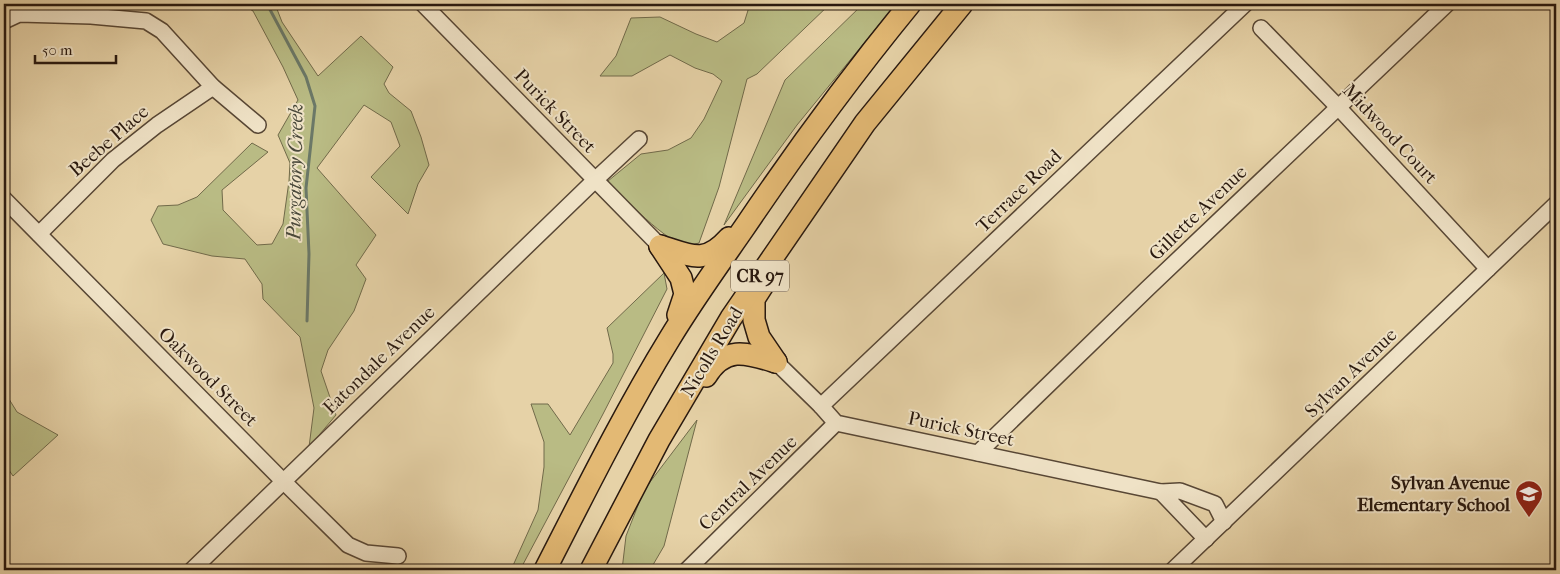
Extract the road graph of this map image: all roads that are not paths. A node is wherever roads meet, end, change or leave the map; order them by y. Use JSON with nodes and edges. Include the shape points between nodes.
{"nodes":[{"id":1,"x":423,"y":4,"type":"edge"},
{"id":2,"x":910,"y":4,"type":"edge"},
{"id":3,"x":962,"y":4,"type":"edge"},
{"id":4,"x":1245,"y":4,"type":"edge"},
{"id":5,"x":1447,"y":4,"type":"edge"},
{"id":6,"x":4,"y":21,"type":"edge"},
{"id":7,"x":1261,"y":28,"type":"dead end"},
{"id":8,"x":213,"y":87,"type":"junction"},
{"id":9,"x":1338,"y":107,"type":"junction"},
{"id":10,"x":258,"y":125,"type":"dead end"},
{"id":11,"x":639,"y":139,"type":"dead end"},
{"id":12,"x":595,"y":180,"type":"junction"},
{"id":13,"x":4,"y":199,"type":"edge"},
{"id":14,"x":760,"y":204,"type":"junction"},
{"id":15,"x":1556,"y":204,"type":"edge"},
{"id":16,"x":39,"y":234,"type":"junction"},
{"id":17,"x":660,"y":246,"type":"junction"},
{"id":18,"x":777,"y":252,"type":"junction"},
{"id":19,"x":1488,"y":270,"type":"junction"},
{"id":20,"x":670,"y":338,"type":"junction"},
{"id":21,"x":776,"y":362,"type":"junction"},
{"id":22,"x":821,"y":406,"type":"junction"},
{"id":23,"x":673,"y":416,"type":"junction"},
{"id":24,"x":836,"y":423,"type":"junction"},
{"id":25,"x":978,"y":453,"type":"junction"},
{"id":26,"x":282,"y":481,"type":"junction"},
{"id":27,"x":1161,"y":492,"type":"junction"},
{"id":28,"x":1224,"y":522,"type":"junction"},
{"id":29,"x":1206,"y":539,"type":"junction"},
{"id":30,"x":398,"y":556,"type":"dead end"},
{"id":31,"x":192,"y":570,"type":"edge"},
{"id":32,"x":545,"y":570,"type":"edge"},
{"id":33,"x":591,"y":570,"type":"edge"},
{"id":34,"x":687,"y":570,"type":"edge"},
{"id":35,"x":1173,"y":570,"type":"edge"}],
"edges":[{"from":1,"to":12,"type":"street","name":"Purick Street"},
{"from":2,"to":14,"type":"highway","number":"CR 97","via":[[865,58]]},
{"from":3,"to":18,"type":"highway","name":"Nicolls Road","number":"CR 97","via":[[865,123]]},
{"from":4,"to":22,"type":"street","name":"Terrace Road"},
{"from":5,"to":9,"type":"street","name":"Gillette Avenue"},
{"from":6,"to":8,"type":"street","via":[[19,14],[146,21],[162,31]]},
{"from":7,"to":9,"type":"street","name":"Midwood Court"},
{"from":8,"to":10,"type":"street"},
{"from":8,"to":16,"type":"street","name":"Beebe Place","via":[[157,124],[113,160]]},
{"from":9,"to":19,"type":"street","name":"Midwood Court"},
{"from":9,"to":25,"type":"street","name":"Gillette Avenue"},
{"from":11,"to":12,"type":"street","name":"Eatondale Avenue"},
{"from":12,"to":17,"type":"street","name":"Purick Street"},
{"from":12,"to":26,"type":"street","name":"Eatondale Avenue"},
{"from":13,"to":16,"type":"street","name":"Oakwood Street"},
{"from":14,"to":17,"type":"highway","via":[[721,247],[707,255],[695,257]]},
{"from":14,"to":20,"type":"highway","number":"CR 97"},
{"from":15,"to":19,"type":"street","name":"Sylvan Avenue"},
{"from":16,"to":26,"type":"street","name":"Oakwood Street"},
{"from":17,"to":20,"type":"highway","via":[[681,278],[685,294]]},
{"from":18,"to":21,"type":"highway","via":[[778,263],[754,299],[754,320],[760,337]]},
{"from":18,"to":23,"type":"highway","name":"Nicolls Road","number":"CR 97","via":[[731,318]]},
{"from":19,"to":28,"type":"street","name":"Sylvan Avenue"},
{"from":20,"to":32,"type":"highway","number":"CR 97","via":[[616,430]]},
{"from":21,"to":22,"type":"street"},
{"from":21,"to":23,"type":"highway","via":[[748,353],[726,356],[711,367],[691,400]]},
{"from":22,"to":24,"type":"street"},
{"from":23,"to":33,"type":"highway","name":"Nicolls Road","number":"CR 97"},
{"from":24,"to":25,"type":"street","name":"Purick Street"},
{"from":24,"to":34,"type":"street","name":"Central Avenue"},
{"from":25,"to":27,"type":"street","name":"Purick Street"},
{"from":26,"to":30,"type":"street","name":"Oakwood Street","via":[[348,545],[366,553]]},
{"from":26,"to":31,"type":"street","name":"Eatondale Avenue"},
{"from":27,"to":28,"type":"street","name":"Purick Street","via":[[1180,491],[1215,504]]},
{"from":27,"to":29,"type":"street"},
{"from":28,"to":29,"type":"street","name":"Sylvan Avenue"},
{"from":29,"to":35,"type":"street","name":"Sylvan Avenue"}]}
